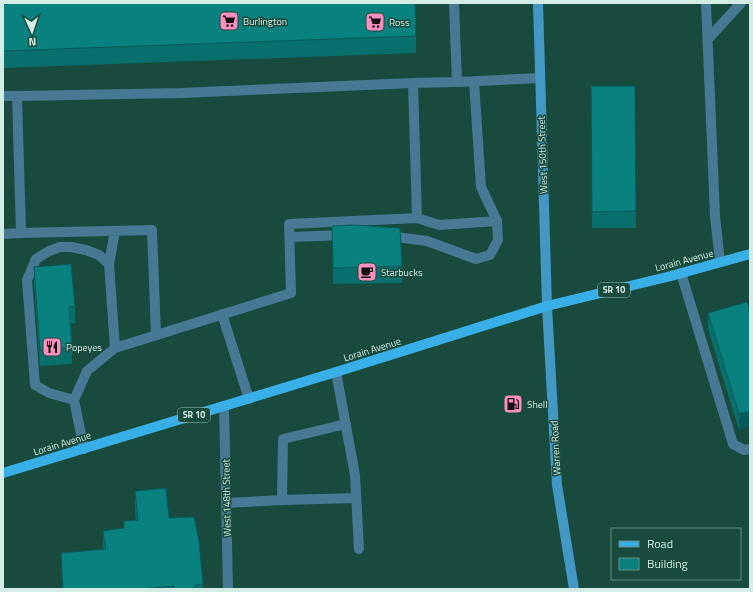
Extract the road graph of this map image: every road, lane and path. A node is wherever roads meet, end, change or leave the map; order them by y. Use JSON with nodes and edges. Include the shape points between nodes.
{"nodes":[{"id":1,"x":454,"y":3,"type":"edge"},
{"id":2,"x":538,"y":3,"type":"edge"},
{"id":3,"x":706,"y":3,"type":"edge"},
{"id":4,"x":741,"y":3,"type":"edge"},
{"id":5,"x":708,"y":39,"type":"junction"},
{"id":6,"x":540,"y":78,"type":"junction"},
{"id":7,"x":474,"y":81,"type":"junction"},
{"id":8,"x":457,"y":82,"type":"junction"},
{"id":9,"x":413,"y":83,"type":"junction"},
{"id":10,"x":3,"y":96,"type":"edge"},
{"id":11,"x":17,"y":96,"type":"junction"},
{"id":12,"x":417,"y":218,"type":"junction"},
{"id":13,"x":497,"y":221,"type":"junction"},
{"id":14,"x":115,"y":231,"type":"junction"},
{"id":15,"x":21,"y":233,"type":"junction"},
{"id":16,"x":3,"y":234,"type":"edge"},
{"id":17,"x":355,"y":235,"type":"edge"},
{"id":18,"x":378,"y":235,"type":"edge"},
{"id":19,"x":290,"y":237,"type":"junction"},
{"id":20,"x":750,"y":254,"type":"edge"},
{"id":21,"x":720,"y":262,"type":"junction"},
{"id":22,"x":109,"y":264,"type":"junction"},
{"id":23,"x":681,"y":273,"type":"junction"},
{"id":24,"x":547,"y":306,"type":"junction"},
{"id":25,"x":222,"y":314,"type":"junction"},
{"id":26,"x":156,"y":335,"type":"junction"},
{"id":27,"x":115,"y":348,"type":"junction"},
{"id":28,"x":336,"y":372,"type":"junction"},
{"id":29,"x":249,"y":399,"type":"junction"},
{"id":30,"x":74,"y":400,"type":"junction"},
{"id":31,"x":224,"y":406,"type":"junction"},
{"id":32,"x":346,"y":424,"type":"junction"},
{"id":33,"x":84,"y":449,"type":"junction"},
{"id":34,"x":750,"y":449,"type":"edge"},
{"id":35,"x":3,"y":473,"type":"edge"},
{"id":36,"x":356,"y":498,"type":"junction"},
{"id":37,"x":282,"y":500,"type":"junction"},
{"id":38,"x":226,"y":503,"type":"junction"},
{"id":39,"x":359,"y":549,"type":"dead end"},
{"id":40,"x":228,"y":589,"type":"edge"},
{"id":41,"x":574,"y":589,"type":"edge"}],
"edges":[{"from":1,"to":8,"type":"street"},
{"from":2,"to":6,"type":"main road","name":"West 150th Street"},
{"from":3,"to":5,"type":"street"},
{"from":4,"to":5,"type":"street"},
{"from":5,"to":21,"type":"street","via":[[715,216]]},
{"from":6,"to":7,"type":"street"},
{"from":6,"to":24,"type":"main road","name":"West 150th Street"},
{"from":7,"to":8,"type":"street"},
{"from":7,"to":13,"type":"street","via":[[481,187]]},
{"from":8,"to":9,"type":"street"},
{"from":9,"to":11,"type":"street","via":[[181,93]]},
{"from":9,"to":12,"type":"street"},
{"from":10,"to":11,"type":"street"},
{"from":11,"to":15,"type":"street"},
{"from":12,"to":13,"type":"street","via":[[439,225]]},
{"from":12,"to":19,"type":"street","via":[[289,224]]},
{"from":13,"to":18,"type":"street","via":[[498,240],[490,255],[476,259],[427,241]]},
{"from":14,"to":15,"type":"street"},
{"from":14,"to":22,"type":"street"},
{"from":14,"to":26,"type":"street","via":[[152,230]]},
{"from":15,"to":16,"type":"street"},
{"from":17,"to":19,"type":"street"},
{"from":19,"to":25,"type":"street","via":[[290,293]]},
{"from":20,"to":21,"type":"main road","name":"Lorain Avenue","number":"SR 10"},
{"from":21,"to":23,"type":"main road","name":"Lorain Avenue","number":"SR 10"},
{"from":22,"to":27,"type":"street"},
{"from":22,"to":30,"type":"street","via":[[99,254],[60,247],[36,259],[27,280],[35,384],[50,393]]},
{"from":23,"to":24,"type":"main road","name":"Lorain Avenue","number":"SR 10"},
{"from":23,"to":34,"type":"street","via":[[733,444],[744,450]]},
{"from":24,"to":28,"type":"main road","name":"Lorain Avenue","number":"SR 10"},
{"from":24,"to":41,"type":"main road","name":"Warren Road","via":[[557,485]]},
{"from":25,"to":26,"type":"street"},
{"from":25,"to":29,"type":"street"},
{"from":26,"to":27,"type":"street"},
{"from":27,"to":30,"type":"street","via":[[87,371]]},
{"from":28,"to":29,"type":"main road","name":"Lorain Avenue","number":"SR 10"},
{"from":28,"to":32,"type":"street"},
{"from":29,"to":31,"type":"main road","name":"Lorain Avenue","number":"SR 10"},
{"from":30,"to":33,"type":"street"},
{"from":31,"to":33,"type":"main road","name":"Lorain Avenue","number":"SR 10"},
{"from":31,"to":38,"type":"street","name":"West 148th Street"},
{"from":32,"to":36,"type":"street","via":[[355,474]]},
{"from":32,"to":37,"type":"street","via":[[283,439]]},
{"from":33,"to":35,"type":"main road","name":"Lorain Avenue","number":"SR 10"},
{"from":36,"to":37,"type":"street"},
{"from":36,"to":39,"type":"street"},
{"from":37,"to":38,"type":"street"},
{"from":38,"to":40,"type":"street","name":"West 148th Street"}]}
